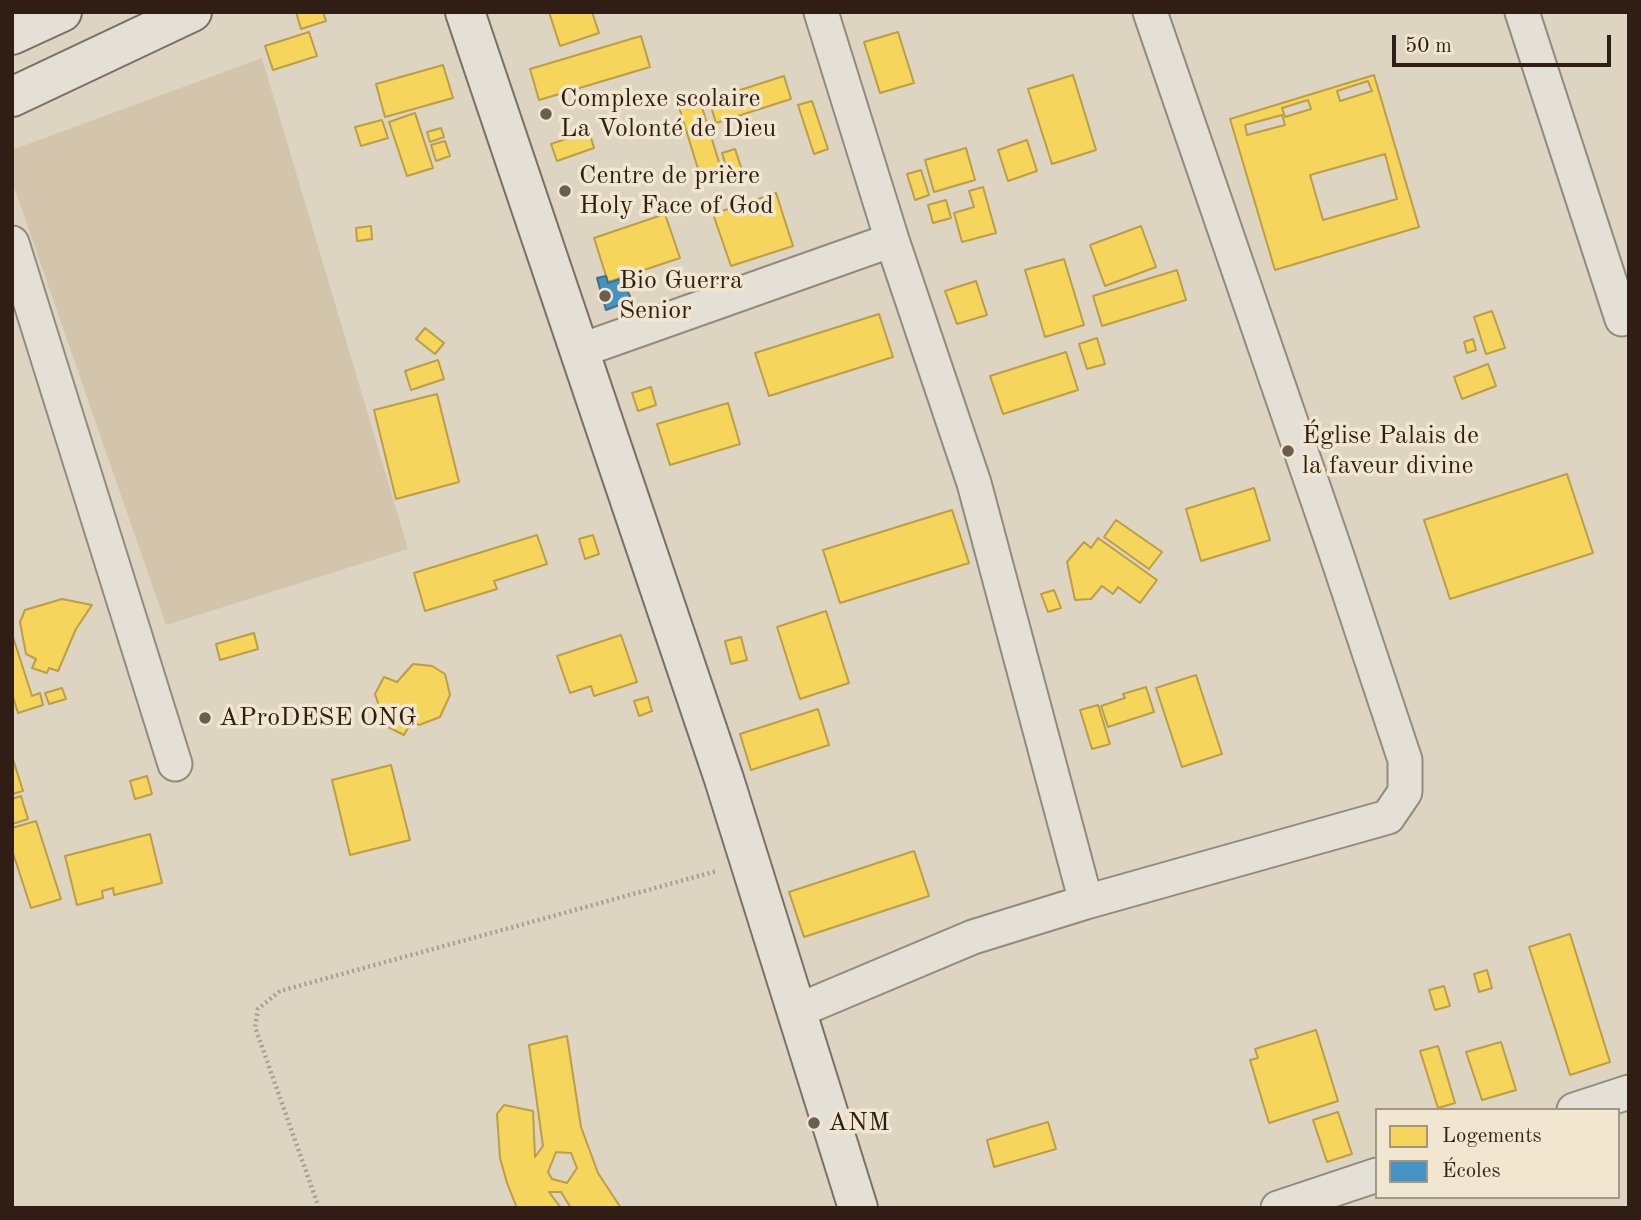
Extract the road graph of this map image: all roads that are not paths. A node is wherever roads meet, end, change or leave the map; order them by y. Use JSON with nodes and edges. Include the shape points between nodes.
{"nodes":[{"id":1,"x":62,"y":12,"type":"edge"},
{"id":2,"x":192,"y":12,"type":"edge"},
{"id":3,"x":465,"y":12,"type":"edge"},
{"id":4,"x":821,"y":12,"type":"edge"},
{"id":5,"x":1150,"y":12,"type":"edge"},
{"id":6,"x":1522,"y":12,"type":"edge"},
{"id":7,"x":12,"y":35,"type":"edge"},
{"id":8,"x":12,"y":97,"type":"edge"},
{"id":9,"x":891,"y":240,"type":"junction"},
{"id":10,"x":12,"y":243,"type":"edge"},
{"id":11,"x":1622,"y":319,"type":"dead end"},
{"id":12,"x":579,"y":351,"type":"junction"},
{"id":13,"x":175,"y":764,"type":"dead end"},
{"id":14,"x":1086,"y":902,"type":"junction"},
{"id":15,"x":797,"y":1010,"type":"junction"},
{"id":16,"x":1629,"y":1092,"type":"edge"},
{"id":17,"x":1580,"y":1108,"type":"edge"},
{"id":18,"x":1375,"y":1176,"type":"edge"},
{"id":19,"x":858,"y":1208,"type":"edge"},
{"id":20,"x":1278,"y":1208,"type":"edge"}],
"edges":[{"from":1,"to":7,"type":"street"},
{"from":2,"to":8,"type":"street"},
{"from":3,"to":12,"type":"street"},
{"from":4,"to":9,"type":"street"},
{"from":5,"to":14,"type":"street","via":[[1405,760],[1405,792],[1388,817]]},
{"from":6,"to":11,"type":"street"},
{"from":9,"to":12,"type":"street"},
{"from":9,"to":14,"type":"street","via":[[974,483]]},
{"from":10,"to":13,"type":"street"},
{"from":12,"to":15,"type":"street"},
{"from":14,"to":15,"type":"street","via":[[973,937]]},
{"from":15,"to":19,"type":"street"},
{"from":16,"to":17,"type":"street"},
{"from":18,"to":20,"type":"street"}]}
